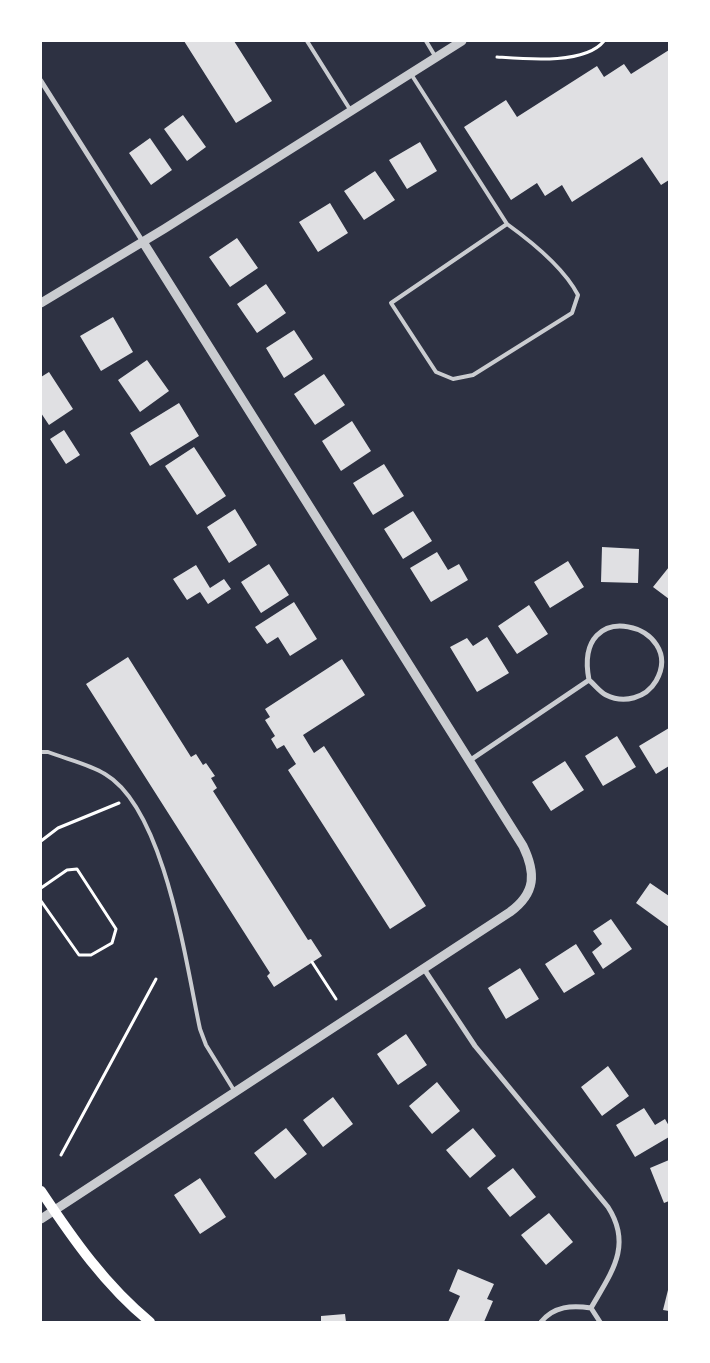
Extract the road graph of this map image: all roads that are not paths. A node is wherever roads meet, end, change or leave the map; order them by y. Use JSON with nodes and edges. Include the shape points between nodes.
{"nodes":[{"id":1,"x":307,"y":41,"type":"edge"},
{"id":2,"x":420,"y":41,"type":"edge"},
{"id":3,"x":462,"y":41,"type":"edge"},
{"id":4,"x":426,"y":42,"type":"edge"},
{"id":5,"x":436,"y":58,"type":"junction"},
{"id":6,"x":411,"y":74,"type":"junction"},
{"id":7,"x":41,"y":81,"type":"edge"},
{"id":8,"x":351,"y":112,"type":"junction"},
{"id":9,"x":507,"y":224,"type":"junction"},
{"id":10,"x":143,"y":242,"type":"junction"},
{"id":11,"x":41,"y":303,"type":"edge"},
{"id":12,"x":590,"y":680,"type":"junction"},
{"id":13,"x":41,"y":752,"type":"edge"},
{"id":14,"x":468,"y":761,"type":"junction"},
{"id":15,"x":424,"y":969,"type":"junction"},
{"id":16,"x":236,"y":1094,"type":"junction"},
{"id":17,"x":41,"y":1191,"type":"edge"},
{"id":18,"x":54,"y":1211,"type":"junction"},
{"id":19,"x":41,"y":1219,"type":"edge"},
{"id":20,"x":591,"y":1308,"type":"junction"},
{"id":21,"x":150,"y":1322,"type":"edge"},
{"id":22,"x":541,"y":1322,"type":"edge"},
{"id":23,"x":600,"y":1322,"type":"edge"}],
"edges":[{"from":1,"to":8,"type":"lane"},
{"from":2,"to":4,"type":"lane"},
{"from":3,"to":5,"type":"street"},
{"from":4,"to":5,"type":"lane"},
{"from":5,"to":6,"type":"street"},
{"from":6,"to":8,"type":"street"},
{"from":6,"to":9,"type":"lane"},
{"from":7,"to":10,"type":"street"},
{"from":8,"to":10,"type":"street"},
{"from":9,"to":9,"type":"lane","via":[[391,303],[436,372],[452,379],[473,374],[572,313],[578,295],[572,284],[529,240]]},
{"from":10,"to":11,"type":"street"},
{"from":10,"to":14,"type":"street"},
{"from":12,"to":12,"type":"street","via":[[586,664],[588,651],[594,640],[614,626],[639,628],[656,645],[660,662],[657,680],[640,696],[616,699],[604,695]]},
{"from":12,"to":14,"type":"street"},
{"from":13,"to":16,"type":"lane","via":[[106,774],[131,797],[160,856],[200,1029],[206,1045]]},
{"from":14,"to":15,"type":"street","via":[[523,846],[531,862],[532,882],[529,892],[517,907]]},
{"from":15,"to":16,"type":"street"},
{"from":15,"to":20,"type":"street","via":[[475,1046],[617,1220],[620,1249],[615,1266]]},
{"from":16,"to":18,"type":"street"},
{"from":17,"to":18,"type":"main road"},
{"from":18,"to":19,"type":"street"},
{"from":18,"to":21,"type":"main road","via":[[99,1272]]},
{"from":20,"to":22,"type":"street","via":[[568,1306],[556,1309]]},
{"from":20,"to":23,"type":"street"}]}
